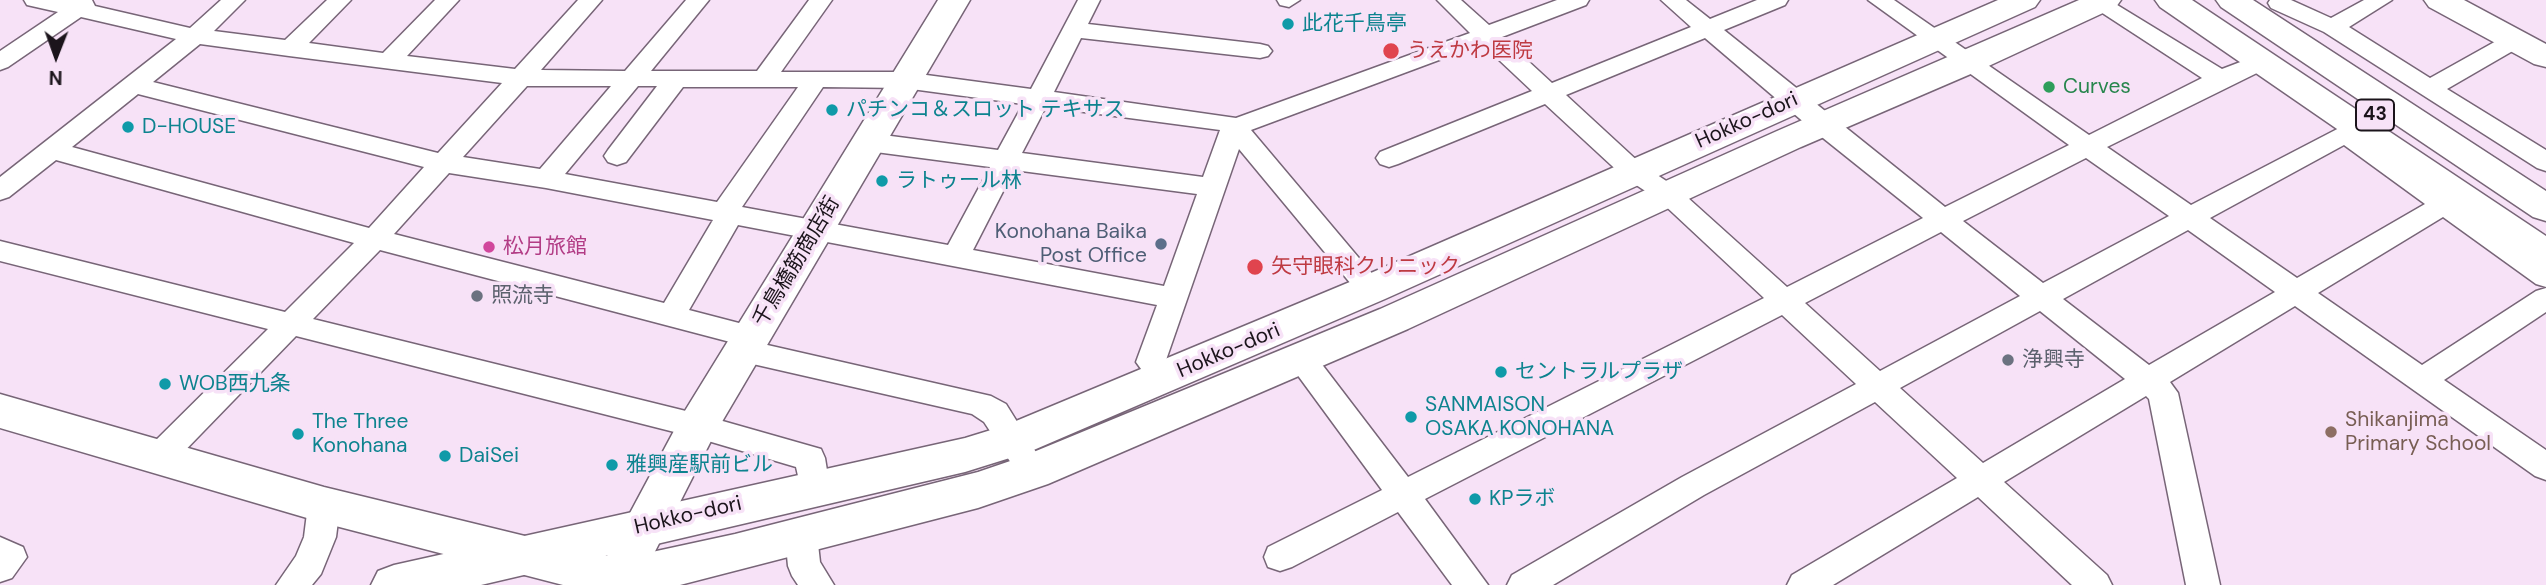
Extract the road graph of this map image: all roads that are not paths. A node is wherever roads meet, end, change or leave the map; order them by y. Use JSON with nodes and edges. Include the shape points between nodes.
{"nodes":[{"id":1,"x":35,"y":0,"type":"edge"},
{"id":2,"x":234,"y":0,"type":"edge"},
{"id":3,"x":340,"y":0,"type":"edge"},
{"id":4,"x":448,"y":0,"type":"edge"},
{"id":5,"x":592,"y":0,"type":"edge"},
{"id":6,"x":698,"y":0,"type":"edge"},
{"id":7,"x":821,"y":0,"type":"edge"},
{"id":8,"x":954,"y":0,"type":"edge"},
{"id":9,"x":1089,"y":0,"type":"edge"},
{"id":10,"x":1448,"y":0,"type":"edge"},
{"id":11,"x":1671,"y":0,"type":"edge"},
{"id":12,"x":1777,"y":0,"type":"edge"},
{"id":13,"x":1879,"y":0,"type":"edge"},
{"id":14,"x":2024,"y":0,"type":"edge"},
{"id":15,"x":2171,"y":0,"type":"edge"},
{"id":16,"x":2203,"y":0,"type":"edge"},
{"id":17,"x":2232,"y":0,"type":"edge"},
{"id":18,"x":2381,"y":0,"type":"edge"},
{"id":19,"x":2440,"y":0,"type":"edge"},
{"id":20,"x":1568,"y":2,"type":"edge"},
{"id":21,"x":2102,"y":2,"type":"edge"},
{"id":22,"x":2276,"y":2,"type":"edge"},
{"id":23,"x":85,"y":4,"type":"edge"},
{"id":24,"x":2332,"y":27,"type":"junction"},
{"id":25,"x":1706,"y":28,"type":"junction"},
{"id":26,"x":1074,"y":30,"type":"junction"},
{"id":27,"x":1487,"y":35,"type":"junction"},
{"id":28,"x":195,"y":36,"type":"junction"},
{"id":29,"x":2515,"y":40,"type":"junction"},
{"id":30,"x":1936,"y":41,"type":"junction"},
{"id":31,"x":289,"y":49,"type":"junction"},
{"id":32,"x":1260,"y":51,"type":"dead end"},
{"id":33,"x":2546,"y":57,"type":"edge"},
{"id":34,"x":388,"y":61,"type":"junction"},
{"id":35,"x":2264,"y":61,"type":"junction"},
{"id":36,"x":0,"y":62,"type":"edge"},
{"id":37,"x":1968,"y":63,"type":"junction"},
{"id":38,"x":522,"y":78,"type":"junction"},
{"id":39,"x":630,"y":78,"type":"junction"},
{"id":40,"x":2220,"y":79,"type":"junction"},
{"id":41,"x":676,"y":80,"type":"junction"},
{"id":42,"x":763,"y":80,"type":"junction"},
{"id":43,"x":904,"y":80,"type":"junction"},
{"id":44,"x":815,"y":81,"type":"junction"},
{"id":45,"x":133,"y":85,"type":"junction"},
{"id":46,"x":1549,"y":93,"type":"junction"},
{"id":47,"x":2426,"y":93,"type":"junction"},
{"id":48,"x":1038,"y":99,"type":"junction"},
{"id":49,"x":1808,"y":112,"type":"junction"},
{"id":50,"x":1234,"y":127,"type":"junction"},
{"id":51,"x":2346,"y":133,"type":"junction"},
{"id":52,"x":868,"y":142,"type":"junction"},
{"id":53,"x":2088,"y":147,"type":"junction"},
{"id":54,"x":50,"y":150,"type":"junction"},
{"id":55,"x":617,"y":156,"type":"dead end"},
{"id":56,"x":1389,"y":158,"type":"dead end"},
{"id":57,"x":1006,"y":159,"type":"junction"},
{"id":58,"x":2542,"y":159,"type":"edge"},
{"id":59,"x":443,"y":163,"type":"junction"},
{"id":60,"x":1633,"y":171,"type":"junction"},
{"id":61,"x":546,"y":179,"type":"junction"},
{"id":62,"x":1213,"y":187,"type":"junction"},
{"id":63,"x":0,"y":191,"type":"edge"},
{"id":64,"x":1668,"y":194,"type":"junction"},
{"id":65,"x":2443,"y":205,"type":"junction"},
{"id":66,"x":2546,"y":208,"type":"edge"},
{"id":67,"x":726,"y":214,"type":"junction"},
{"id":68,"x":2189,"y":218,"type":"junction"},
{"id":69,"x":1944,"y":221,"type":"junction"},
{"id":70,"x":816,"y":230,"type":"junction"},
{"id":71,"x":2546,"y":230,"type":"edge"},
{"id":72,"x":374,"y":239,"type":"junction"},
{"id":73,"x":0,"y":251,"type":"edge"},
{"id":74,"x":2546,"y":254,"type":"edge"},
{"id":75,"x":956,"y":257,"type":"junction"},
{"id":76,"x":2546,"y":277,"type":"edge"},
{"id":77,"x":1371,"y":289,"type":"junction"},
{"id":78,"x":2297,"y":293,"type":"junction"},
{"id":79,"x":1174,"y":298,"type":"junction"},
{"id":80,"x":2546,"y":298,"type":"edge"},
{"id":81,"x":2042,"y":299,"type":"junction"},
{"id":82,"x":1783,"y":300,"type":"junction"},
{"id":83,"x":671,"y":316,"type":"junction"},
{"id":84,"x":290,"y":326,"type":"junction"},
{"id":85,"x":748,"y":344,"type":"junction"},
{"id":86,"x":1301,"y":358,"type":"junction"},
{"id":87,"x":1164,"y":379,"type":"junction"},
{"id":88,"x":2423,"y":380,"type":"junction"},
{"id":89,"x":2147,"y":381,"type":"junction"},
{"id":90,"x":1879,"y":387,"type":"junction"},
{"id":91,"x":0,"y":411,"type":"edge"},
{"id":92,"x":698,"y":426,"type":"junction"},
{"id":93,"x":1023,"y":455,"type":"junction"},
{"id":94,"x":159,"y":457,"type":"junction"},
{"id":95,"x":2546,"y":467,"type":"edge"},
{"id":96,"x":1982,"y":481,"type":"junction"},
{"id":97,"x":814,"y":489,"type":"junction"},
{"id":98,"x":1400,"y":494,"type":"junction"},
{"id":99,"x":324,"y":505,"type":"junction"},
{"id":100,"x":645,"y":526,"type":"junction"},
{"id":101,"x":802,"y":535,"type":"junction"},
{"id":102,"x":0,"y":551,"type":"edge"},
{"id":103,"x":523,"y":554,"type":"junction"},
{"id":104,"x":1280,"y":557,"type":"dead end"},
{"id":105,"x":0,"y":568,"type":"edge"},
{"id":106,"x":608,"y":583,"type":"edge"},
{"id":107,"x":293,"y":585,"type":"edge"},
{"id":108,"x":394,"y":585,"type":"edge"},
{"id":109,"x":817,"y":585,"type":"edge"},
{"id":110,"x":1471,"y":585,"type":"edge"},
{"id":111,"x":1524,"y":585,"type":"edge"},
{"id":112,"x":1804,"y":585,"type":"edge"},
{"id":113,"x":2095,"y":585,"type":"edge"},
{"id":114,"x":2203,"y":585,"type":"edge"}],
"edges":[{"from":1,"to":23,"type":"street"},
{"from":2,"to":28,"type":"street"},
{"from":3,"to":31,"type":"street"},
{"from":4,"to":34,"type":"street"},
{"from":5,"to":38,"type":"street"},
{"from":6,"to":39,"type":"street"},
{"from":7,"to":42,"type":"street"},
{"from":8,"to":43,"type":"main road","name":"千鳥橋筋商店街"},
{"from":9,"to":26,"type":"street"},
{"from":10,"to":27,"type":"street"},
{"from":11,"to":25,"type":"street"},
{"from":12,"to":25,"type":"street"},
{"from":13,"to":30,"type":"street"},
{"from":14,"to":30,"type":"main road","name":"Hokko-dori"},
{"from":15,"to":35,"type":"main road","number":"43"},
{"from":16,"to":71,"type":"main road","number":"43"},
{"from":17,"to":66,"type":"main road","number":"43"},
{"from":18,"to":24,"type":"street"},
{"from":19,"to":29,"type":"main road"},
{"from":20,"to":27,"type":"street"},
{"from":21,"to":37,"type":"main road","name":"Hokko-dori"},
{"from":21,"to":40,"type":"street"},
{"from":22,"to":24,"type":"street"},
{"from":22,"to":47,"type":"main road","number":"43","via":[[2337,46]]},
{"from":23,"to":28,"type":"street"},
{"from":23,"to":36,"type":"street"},
{"from":24,"to":47,"type":"street"},
{"from":25,"to":46,"type":"street"},
{"from":25,"to":49,"type":"street"},
{"from":26,"to":32,"type":"street"},
{"from":26,"to":48,"type":"street"},
{"from":27,"to":46,"type":"street"},
{"from":27,"to":50,"type":"street"},
{"from":28,"to":31,"type":"street"},
{"from":28,"to":45,"type":"street"},
{"from":29,"to":33,"type":"main road"},
{"from":29,"to":47,"type":"street"},
{"from":30,"to":37,"type":"street"},
{"from":30,"to":49,"type":"main road","name":"Hokko-dori"},
{"from":31,"to":34,"type":"street"},
{"from":34,"to":38,"type":"street"},
{"from":35,"to":40,"type":"street"},
{"from":35,"to":51,"type":"street"},
{"from":35,"to":74,"type":"main road","number":"43"},
{"from":37,"to":49,"type":"main road","name":"Hokko-dori"},
{"from":37,"to":53,"type":"street"},
{"from":38,"to":39,"type":"street"},
{"from":38,"to":59,"type":"street"},
{"from":39,"to":41,"type":"street"},
{"from":39,"to":61,"type":"street"},
{"from":40,"to":53,"type":"street"},
{"from":41,"to":42,"type":"street"},
{"from":41,"to":55,"type":"street"},
{"from":42,"to":44,"type":"street"},
{"from":43,"to":44,"type":"street"},
{"from":43,"to":48,"type":"street"},
{"from":43,"to":52,"type":"main road","name":"千鳥橋筋商店街"},
{"from":44,"to":67,"type":"street"},
{"from":45,"to":54,"type":"street"},
{"from":45,"to":59,"type":"street"},
{"from":46,"to":56,"type":"street"},
{"from":46,"to":60,"type":"street"},
{"from":47,"to":58,"type":"main road","number":"43"},
{"from":48,"to":50,"type":"street"},
{"from":48,"to":57,"type":"street"},
{"from":49,"to":60,"type":"main road","name":"Hokko-dori"},
{"from":49,"to":64,"type":"main road","name":"Hokko-dori"},
{"from":49,"to":69,"type":"street"},
{"from":50,"to":62,"type":"street"},
{"from":50,"to":77,"type":"street"},
{"from":51,"to":65,"type":"street"},
{"from":51,"to":68,"type":"street"},
{"from":52,"to":57,"type":"street"},
{"from":52,"to":70,"type":"main road","name":"千鳥橋筋商店街"},
{"from":53,"to":68,"type":"street"},
{"from":53,"to":69,"type":"street"},
{"from":54,"to":63,"type":"street"},
{"from":54,"to":72,"type":"street"},
{"from":57,"to":62,"type":"street"},
{"from":57,"to":75,"type":"street"},
{"from":59,"to":61,"type":"street"},
{"from":59,"to":72,"type":"street"},
{"from":60,"to":64,"type":"street"},
{"from":60,"to":77,"type":"main road","name":"Hokko-dori"},
{"from":61,"to":67,"type":"street"},
{"from":62,"to":79,"type":"street"},
{"from":64,"to":82,"type":"street"},
{"from":64,"to":86,"type":"main road","name":"Hokko-dori"},
{"from":65,"to":76,"type":"street"},
{"from":65,"to":78,"type":"street"},
{"from":67,"to":70,"type":"street"},
{"from":67,"to":83,"type":"street"},
{"from":68,"to":78,"type":"street"},
{"from":68,"to":81,"type":"street"},
{"from":69,"to":81,"type":"street"},
{"from":69,"to":82,"type":"street"},
{"from":70,"to":75,"type":"street"},
{"from":70,"to":85,"type":"main road","name":"千鳥橋筋商店街"},
{"from":72,"to":83,"type":"street"},
{"from":72,"to":84,"type":"street"},
{"from":73,"to":84,"type":"street"},
{"from":75,"to":79,"type":"street"},
{"from":77,"to":87,"type":"main road","name":"Hokko-dori"},
{"from":78,"to":88,"type":"street"},
{"from":78,"to":89,"type":"street"},
{"from":79,"to":87,"type":"street","via":[[1151,362]]},
{"from":80,"to":88,"type":"street"},
{"from":81,"to":89,"type":"street"},
{"from":81,"to":90,"type":"street"},
{"from":82,"to":90,"type":"street"},
{"from":82,"to":98,"type":"street"},
{"from":83,"to":85,"type":"street"},
{"from":84,"to":92,"type":"street"},
{"from":84,"to":94,"type":"street"},
{"from":85,"to":92,"type":"main road","name":"千鳥橋筋商店街"},
{"from":85,"to":93,"type":"street","via":[[980,404],[995,413]]},
{"from":86,"to":93,"type":"main road","name":"Hokko-dori"},
{"from":86,"to":98,"type":"street"},
{"from":87,"to":93,"type":"main road","name":"Hokko-dori"},
{"from":88,"to":95,"type":"street"},
{"from":89,"to":96,"type":"street"},
{"from":89,"to":114,"type":"street","via":[[2163,393]]},
{"from":90,"to":96,"type":"street"},
{"from":90,"to":111,"type":"street","via":[[1693,486]]},
{"from":91,"to":94,"type":"main road"},
{"from":92,"to":97,"type":"street","via":[[810,458]]},
{"from":92,"to":100,"type":"main road","name":"千鳥橋筋商店街"},
{"from":93,"to":97,"type":"main road","name":"Hokko-dori","via":[[965,455]]},
{"from":93,"to":101,"type":"main road","name":"Hokko-dori","via":[[978,490]]},
{"from":94,"to":99,"type":"main road"},
{"from":96,"to":112,"type":"street"},
{"from":96,"to":113,"type":"street"},
{"from":97,"to":100,"type":"main road","name":"Hokko-dori"},
{"from":98,"to":104,"type":"street"},
{"from":98,"to":110,"type":"street"},
{"from":99,"to":103,"type":"main road"},
{"from":99,"to":107,"type":"street","via":[[320,537],[309,564]]},
{"from":100,"to":103,"type":"main road","name":"Hokko-dori"},
{"from":100,"to":106,"type":"main road","name":"千鳥橋筋商店街"},
{"from":101,"to":106,"type":"main road","name":"Hokko-dori"},
{"from":101,"to":109,"type":"street","via":[[804,566]]},
{"from":102,"to":105,"type":"street","via":[[12,557]]},
{"from":103,"to":106,"type":"main road"},
{"from":103,"to":108,"type":"main road","name":"Hokko-dori"}]}
